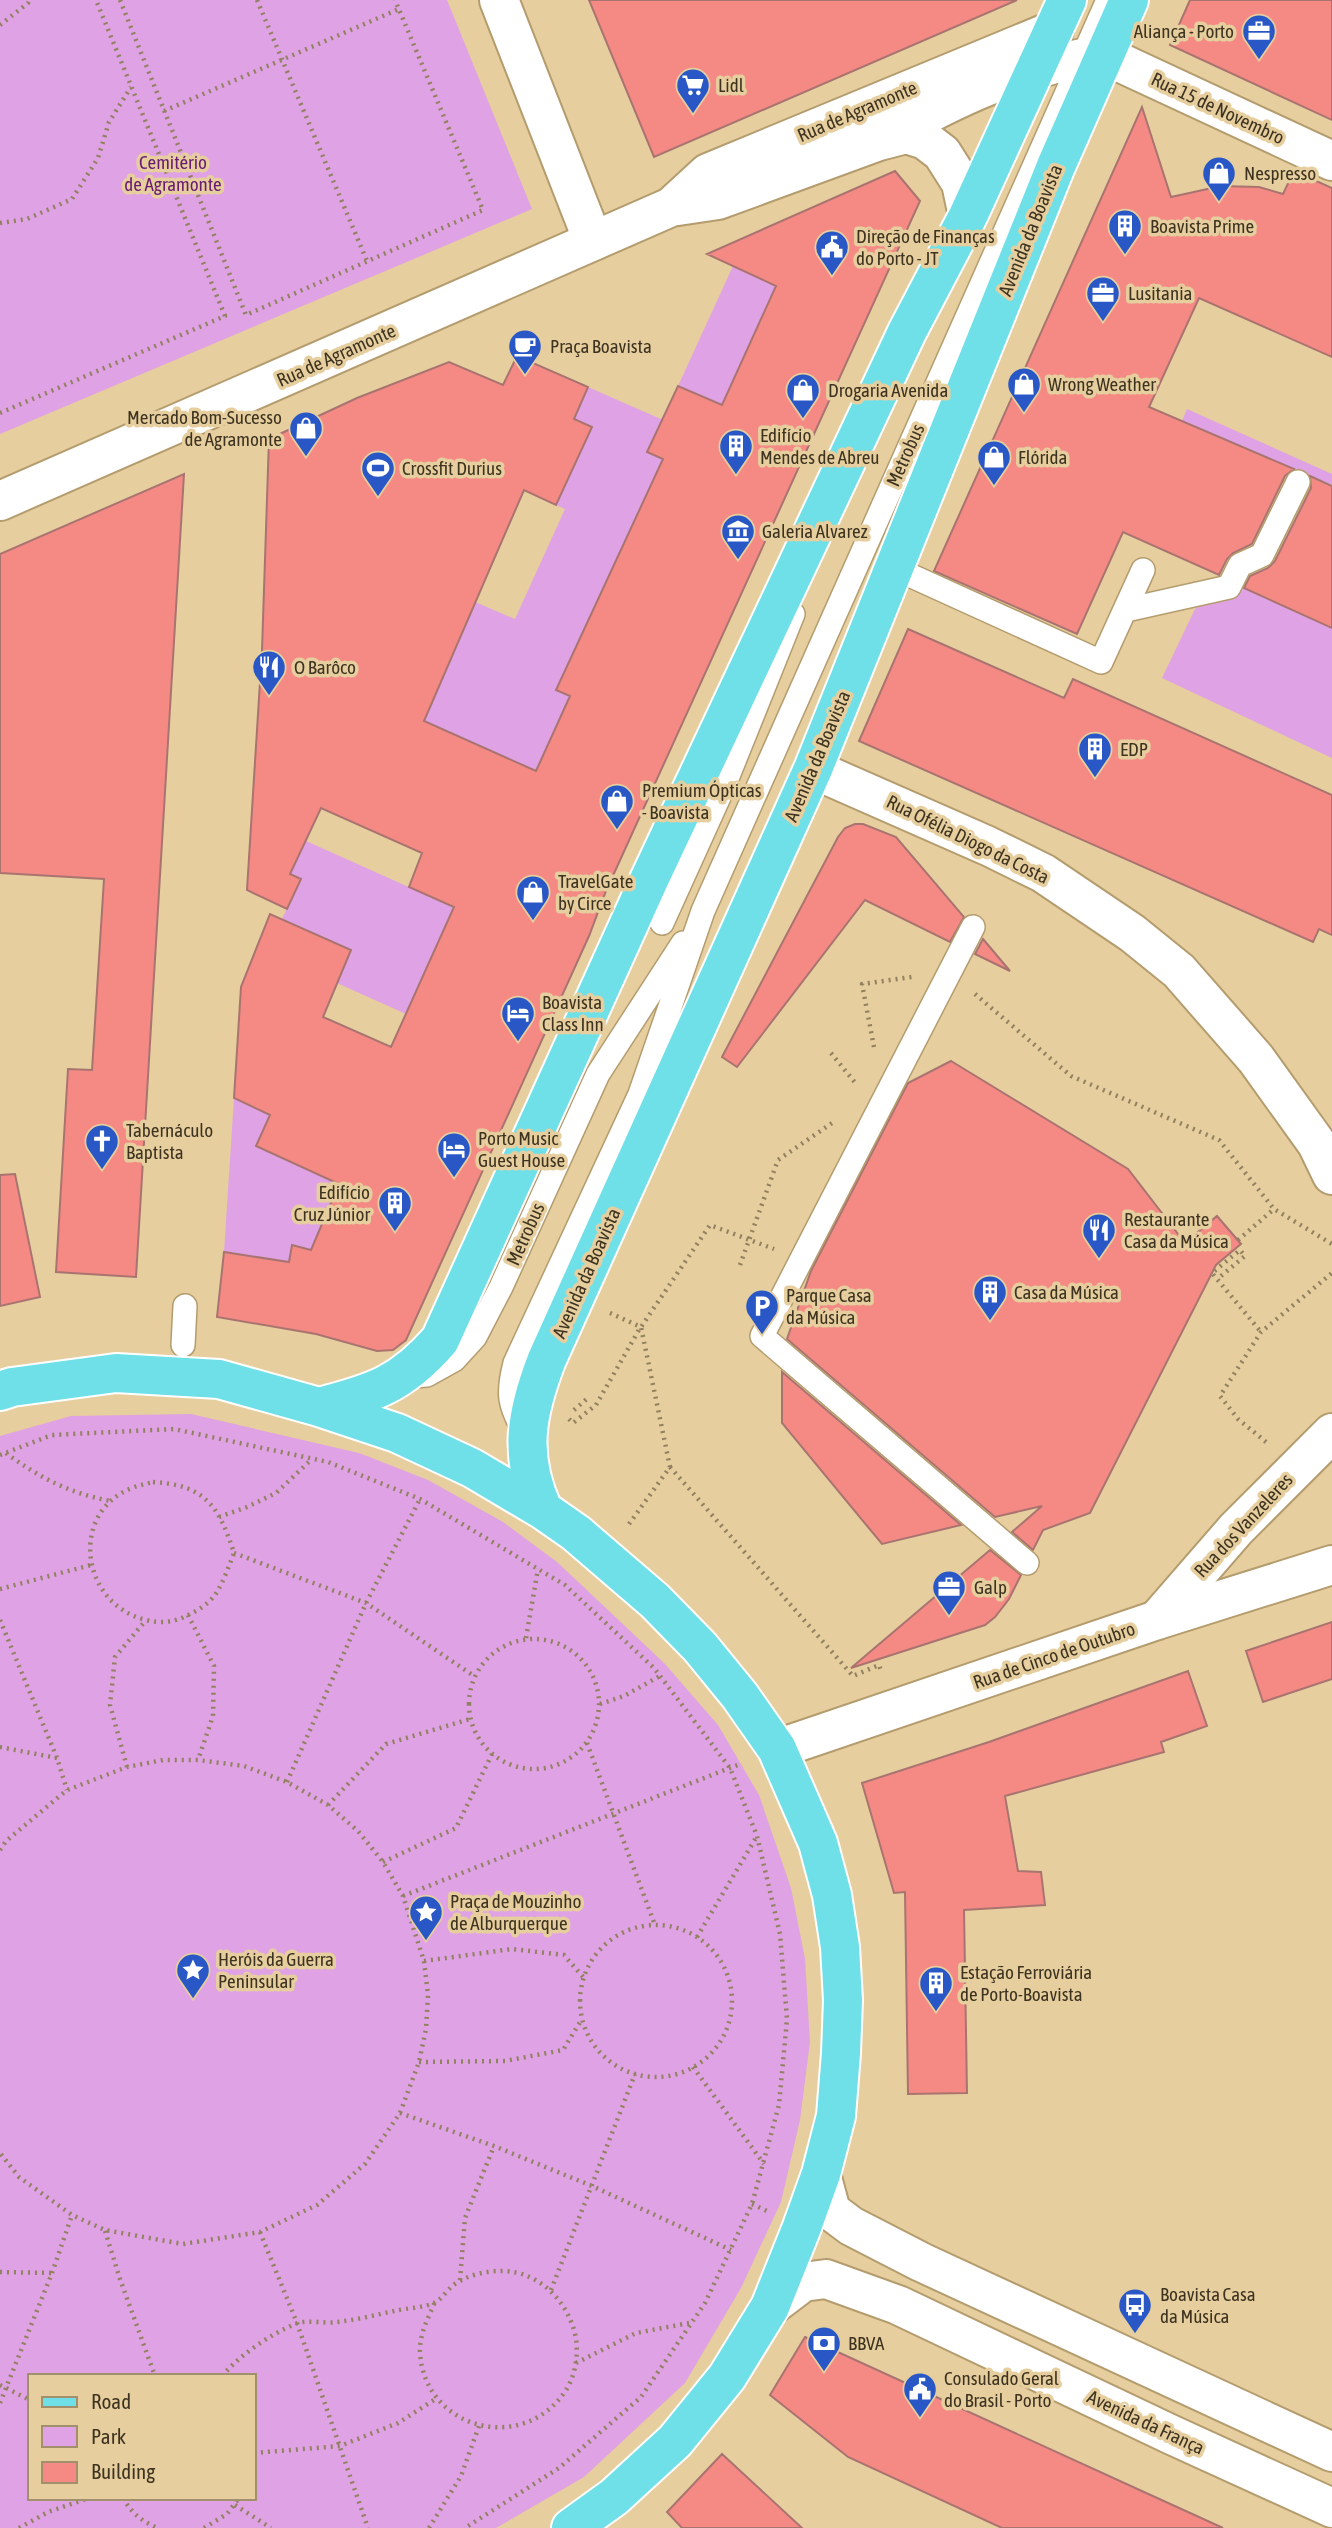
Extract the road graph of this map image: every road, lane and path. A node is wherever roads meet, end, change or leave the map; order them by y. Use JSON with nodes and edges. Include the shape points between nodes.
{"nodes":[{"id":1,"x":29,"y":0,"type":"edge"},
{"id":2,"x":96,"y":0,"type":"edge"},
{"id":3,"x":120,"y":0,"type":"edge"},
{"id":4,"x":257,"y":0,"type":"edge"},
{"id":5,"x":395,"y":0,"type":"edge"},
{"id":6,"x":499,"y":0,"type":"edge"},
{"id":7,"x":1108,"y":0,"type":"edge"},
{"id":8,"x":1129,"y":0,"type":"edge"},
{"id":9,"x":399,"y":9,"type":"junction"},
{"id":10,"x":0,"y":25,"type":"edge"},
{"id":11,"x":1079,"y":38,"type":"edge"},
{"id":12,"x":282,"y":60,"type":"junction"},
{"id":13,"x":1035,"y":69,"type":"junction"},
{"id":14,"x":131,"y":87,"type":"junction"},
{"id":15,"x":164,"y":111,"type":"junction"},
{"id":16,"x":879,"y":141,"type":"junction"},
{"id":17,"x":1332,"y":161,"type":"edge"},
{"id":18,"x":671,"y":208,"type":"junction"},
{"id":19,"x":968,"y":216,"type":"junction"},
{"id":20,"x":0,"y":223,"type":"edge"},
{"id":21,"x":593,"y":241,"type":"junction"},
{"id":22,"x":367,"y":261,"type":"junction"},
{"id":23,"x":907,"y":332,"type":"junction"},
{"id":24,"x":0,"y":414,"type":"edge"},
{"id":25,"x":1298,"y":482,"type":"dead end"},
{"id":26,"x":0,"y":501,"type":"edge"},
{"id":27,"x":894,"y":568,"type":"junction"},
{"id":28,"x":1143,"y":570,"type":"dead end"},
{"id":29,"x":1126,"y":610,"type":"junction"},
{"id":30,"x":813,"y":769,"type":"junction"},
{"id":31,"x":703,"y":911,"type":"junction"},
{"id":32,"x":662,"y":923,"type":"dead end"},
{"id":33,"x":973,"y":928,"type":"dead end"},
{"id":34,"x":924,"y":975,"type":"dead end"},
{"id":35,"x":969,"y":989,"type":"dead end"},
{"id":36,"x":876,"y":1052,"type":"dead end"},
{"id":37,"x":831,"y":1053,"type":"dead end"},
{"id":38,"x":862,"y":1091,"type":"dead end"},
{"id":39,"x":840,"y":1118,"type":"dead end"},
{"id":40,"x":1332,"y":1175,"type":"edge"},
{"id":41,"x":1274,"y":1209,"type":"junction"},
{"id":42,"x":1238,"y":1240,"type":"dead end"},
{"id":43,"x":749,"y":1241,"type":"junction"},
{"id":44,"x":1332,"y":1244,"type":"edge"},
{"id":45,"x":740,"y":1265,"type":"dead end"},
{"id":46,"x":1332,"y":1273,"type":"edge"},
{"id":47,"x":1221,"y":1276,"type":"dead end"},
{"id":48,"x":185,"y":1306,"type":"dead end"},
{"id":49,"x":606,"y":1311,"type":"dead end"},
{"id":50,"x":641,"y":1327,"type":"junction"},
{"id":51,"x":1261,"y":1332,"type":"junction"},
{"id":52,"x":183,"y":1345,"type":"dead end"},
{"id":53,"x":402,"y":1376,"type":"junction"},
{"id":54,"x":0,"y":1391,"type":"edge"},
{"id":55,"x":589,"y":1397,"type":"dead end"},
{"id":56,"x":319,"y":1407,"type":"junction"},
{"id":57,"x":1332,"y":1433,"type":"edge"},
{"id":58,"x":527,"y":1437,"type":"junction"},
{"id":59,"x":1270,"y":1445,"type":"dead end"},
{"id":60,"x":3,"y":1454,"type":"edge"},
{"id":61,"x":312,"y":1458,"type":"junction"},
{"id":62,"x":670,"y":1467,"type":"junction"},
{"id":63,"x":420,"y":1499,"type":"junction"},
{"id":64,"x":111,"y":1501,"type":"junction"},
{"id":65,"x":543,"y":1510,"type":"junction"},
{"id":66,"x":219,"y":1517,"type":"junction"},
{"id":67,"x":629,"y":1524,"type":"dead end"},
{"id":68,"x":234,"y":1553,"type":"junction"},
{"id":69,"x":1027,"y":1563,"type":"dead end"},
{"id":70,"x":91,"y":1565,"type":"junction"},
{"id":71,"x":1332,"y":1565,"type":"edge"},
{"id":72,"x":538,"y":1569,"type":"junction"},
{"id":73,"x":0,"y":1588,"type":"edge"},
{"id":74,"x":366,"y":1603,"type":"junction"},
{"id":75,"x":188,"y":1615,"type":"junction"},
{"id":76,"x":0,"y":1620,"type":"edge"},
{"id":77,"x":146,"y":1620,"type":"junction"},
{"id":78,"x":1157,"y":1620,"type":"junction"},
{"id":79,"x":526,"y":1638,"type":"junction"},
{"id":80,"x":881,"y":1671,"type":"dead end"},
{"id":81,"x":474,"y":1676,"type":"junction"},
{"id":82,"x":660,"y":1676,"type":"junction"},
{"id":83,"x":600,"y":1704,"type":"junction"},
{"id":84,"x":470,"y":1719,"type":"junction"},
{"id":85,"x":587,"y":1743,"type":"junction"},
{"id":86,"x":0,"y":1747,"type":"edge"},
{"id":87,"x":777,"y":1749,"type":"junction"},
{"id":88,"x":492,"y":1755,"type":"junction"},
{"id":89,"x":57,"y":1758,"type":"junction"},
{"id":90,"x":198,"y":1759,"type":"junction"},
{"id":91,"x":127,"y":1767,"type":"junction"},
{"id":92,"x":730,"y":1768,"type":"junction"},
{"id":93,"x":287,"y":1782,"type":"junction"},
{"id":94,"x":67,"y":1790,"type":"junction"},
{"id":95,"x":328,"y":1805,"type":"junction"},
{"id":96,"x":615,"y":1813,"type":"junction"},
{"id":97,"x":757,"y":1836,"type":"junction"},
{"id":98,"x":0,"y":1850,"type":"edge"},
{"id":99,"x":383,"y":1862,"type":"junction"},
{"id":100,"x":403,"y":1896,"type":"junction"},
{"id":101,"x":655,"y":1925,"type":"junction"},
{"id":102,"x":697,"y":1937,"type":"junction"},
{"id":103,"x":424,"y":1961,"type":"junction"},
{"id":104,"x":584,"y":1978,"type":"junction"},
{"id":105,"x":582,"y":2018,"type":"junction"},
{"id":106,"x":419,"y":2062,"type":"junction"},
{"id":107,"x":693,"y":2067,"type":"junction"},
{"id":108,"x":635,"y":2074,"type":"junction"},
{"id":109,"x":400,"y":2113,"type":"junction"},
{"id":110,"x":494,"y":2146,"type":"junction"},
{"id":111,"x":0,"y":2153,"type":"edge"},
{"id":112,"x":764,"y":2164,"type":"junction"},
{"id":113,"x":821,"y":2174,"type":"junction"},
{"id":114,"x":592,"y":2186,"type":"junction"},
{"id":115,"x":72,"y":2215,"type":"junction"},
{"id":116,"x":105,"y":2230,"type":"junction"},
{"id":117,"x":260,"y":2232,"type":"junction"},
{"id":118,"x":731,"y":2250,"type":"junction"},
{"id":119,"x":0,"y":2272,"type":"edge"},
{"id":120,"x":52,"y":2273,"type":"junction"},
{"id":121,"x":460,"y":2281,"type":"junction"},
{"id":122,"x":551,"y":2290,"type":"junction"},
{"id":123,"x":435,"y":2302,"type":"junction"},
{"id":124,"x":770,"y":2307,"type":"junction"},
{"id":125,"x":297,"y":2323,"type":"junction"},
{"id":126,"x":690,"y":2323,"type":"junction"},
{"id":127,"x":576,"y":2362,"type":"junction"},
{"id":128,"x":154,"y":2374,"type":"edge"},
{"id":129,"x":224,"y":2374,"type":"edge"},
{"id":130,"x":3,"y":2387,"type":"edge"},
{"id":131,"x":437,"y":2398,"type":"junction"},
{"id":132,"x":28,"y":2399,"type":"edge"},
{"id":133,"x":0,"y":2403,"type":"edge"},
{"id":134,"x":479,"y":2426,"type":"junction"},
{"id":135,"x":340,"y":2446,"type":"junction"},
{"id":136,"x":1332,"y":2452,"type":"edge"},
{"id":137,"x":256,"y":2453,"type":"edge"},
{"id":138,"x":83,"y":2500,"type":"edge"},
{"id":139,"x":124,"y":2500,"type":"edge"},
{"id":140,"x":238,"y":2500,"type":"edge"},
{"id":141,"x":235,"y":2505,"type":"junction"},
{"id":142,"x":1332,"y":2508,"type":"edge"},
{"id":143,"x":19,"y":2528,"type":"edge"},
{"id":144,"x":158,"y":2528,"type":"edge"},
{"id":145,"x":204,"y":2528,"type":"edge"},
{"id":146,"x":271,"y":2528,"type":"edge"},
{"id":147,"x":368,"y":2528,"type":"edge"},
{"id":148,"x":429,"y":2528,"type":"edge"},
{"id":149,"x":465,"y":2528,"type":"edge"},
{"id":150,"x":571,"y":2528,"type":"edge"}],
"edges":[{"from":1,"to":10,"type":"path"},
{"from":2,"to":14,"type":"path"},
{"from":3,"to":15,"type":"path"},
{"from":4,"to":12,"type":"path"},
{"from":5,"to":9,"type":"path"},
{"from":6,"to":21,"type":"street"},
{"from":7,"to":11,"type":"lane","name":"Metrobus"},
{"from":8,"to":11,"type":"main road","name":"Avenida da Boavista"},
{"from":9,"to":12,"type":"path"},
{"from":9,"to":22,"type":"path","via":[[483,210]]},
{"from":11,"to":13,"type":"main road","name":"Avenida da Boavista"},
{"from":11,"to":17,"type":"street","name":"Rua 15 de Novembro"},
{"from":11,"to":18,"type":"street","name":"Rua de Agramonte","via":[[708,173]]},
{"from":11,"to":27,"type":"main road","name":"Avenida da Boavista","via":[[1056,166]]},
{"from":11,"to":31,"type":"lane","name":"Metrobus"},
{"from":12,"to":15,"type":"path"},
{"from":12,"to":22,"type":"path"},
{"from":13,"to":16,"type":"street","name":"Rua de Agramonte","via":[[945,104]]},
{"from":13,"to":19,"type":"main road","name":"Avenida da Boavista"},
{"from":14,"to":20,"type":"path","via":[[108,122],[97,158],[72,199],[27,219]]},
{"from":14,"to":24,"type":"path","via":[[225,316]]},
{"from":15,"to":22,"type":"path","via":[[246,315]]},
{"from":16,"to":18,"type":"street","name":"Rua de Agramonte","via":[[718,200]]},
{"from":16,"to":19,"type":"street","name":"Rua de Agramonte","via":[[906,134],[925,140],[942,153],[961,183]]},
{"from":18,"to":21,"type":"street","name":"Rua de Agramonte"},
{"from":19,"to":23,"type":"main road","name":"Avenida da Boavista"},
{"from":21,"to":26,"type":"street","name":"Rua de Agramonte"},
{"from":23,"to":32,"type":"lane","via":[[724,786]]},
{"from":23,"to":53,"type":"main road","name":"Avenida da Boavista","via":[[649,880],[460,1298],[440,1339]]},
{"from":25,"to":29,"type":"lane","via":[[1262,555],[1240,565],[1229,587]]},
{"from":27,"to":29,"type":"lane","via":[[1101,662]]},
{"from":27,"to":30,"type":"main road","name":"Avenida da Boavista"},
{"from":28,"to":29,"type":"lane"},
{"from":30,"to":40,"type":"street","name":"Rua Ofélia Diogo da Costa","via":[[1043,873],[1132,933],[1179,971],[1256,1059],[1317,1144]]},
{"from":30,"to":58,"type":"main road","name":"Avenida da Boavista","via":[[547,1359],[533,1395]]},
{"from":31,"to":53,"type":"lane","name":"Metrobus","via":[[598,1074],[475,1336],[454,1360],[427,1375]]},
{"from":31,"to":58,"type":"lane","name":"Metrobus","via":[[640,1094],[515,1363],[509,1386],[513,1413]]},
{"from":33,"to":69,"type":"lane","via":[[762,1336]]},
{"from":34,"to":36,"type":"path","via":[[862,984]]},
{"from":35,"to":41,"type":"path","via":[[1071,1076],[1219,1140]]},
{"from":37,"to":38,"type":"path"},
{"from":39,"to":43,"type":"path","via":[[778,1160]]},
{"from":41,"to":42,"type":"path"},
{"from":41,"to":44,"type":"path"},
{"from":43,"to":45,"type":"path"},
{"from":43,"to":50,"type":"path","via":[[709,1225]]},
{"from":46,"to":51,"type":"path"},
{"from":47,"to":51,"type":"path","via":[[1245,1256],[1240,1250],[1212,1273]]},
{"from":48,"to":52,"type":"lane"},
{"from":49,"to":50,"type":"path"},
{"from":50,"to":55,"type":"path","via":[[596,1405],[573,1423],[567,1416]]},
{"from":50,"to":62,"type":"path"},
{"from":51,"to":59,"type":"path","via":[[1220,1396],[1238,1419]]},
{"from":53,"to":56,"type":"main road","name":"Avenida da Boavista","via":[[362,1396]]},
{"from":54,"to":56,"type":"main road","via":[[116,1373],[219,1379]]},
{"from":56,"to":65,"type":"main road","via":[[397,1433],[472,1468]]},
{"from":57,"to":78,"type":"street","name":"Rua dos Vanzeleres","via":[[1236,1529]]},
{"from":58,"to":65,"type":"main road","name":"Avenida da Boavista","via":[[529,1468]]},
{"from":60,"to":61,"type":"path","via":[[52,1435],[174,1429]]},
{"from":60,"to":64,"type":"path","via":[[61,1487]]},
{"from":61,"to":63,"type":"path"},
{"from":61,"to":66,"type":"path","via":[[276,1493]]},
{"from":62,"to":67,"type":"path"},
{"from":62,"to":80,"type":"path","via":[[853,1676],[879,1665]]},
{"from":63,"to":72,"type":"path"},
{"from":63,"to":74,"type":"path"},
{"from":64,"to":66,"type":"path","via":[[130,1488],[175,1483],[197,1492]]},
{"from":64,"to":70,"type":"path","via":[[97,1520]]},
{"from":65,"to":87,"type":"main road","via":[[608,1558],[664,1610],[740,1696]]},
{"from":66,"to":68,"type":"path"},
{"from":68,"to":74,"type":"path"},
{"from":68,"to":75,"type":"path","via":[[216,1594]]},
{"from":70,"to":73,"type":"path"},
{"from":70,"to":77,"type":"path","via":[[99,1587],[113,1605]]},
{"from":71,"to":78,"type":"street","name":"Rua de Cinco de Outubro"},
{"from":72,"to":79,"type":"path"},
{"from":72,"to":82,"type":"path","via":[[565,1585]]},
{"from":74,"to":81,"type":"path"},
{"from":74,"to":93,"type":"path"},
{"from":75,"to":77,"type":"path","via":[[155,1623]]},
{"from":75,"to":90,"type":"path","via":[[214,1666],[213,1716]]},
{"from":76,"to":89,"type":"path"},
{"from":77,"to":91,"type":"path","via":[[115,1657],[110,1705]]},
{"from":78,"to":87,"type":"street","name":"Rua de Cinco de Outubro"},
{"from":79,"to":81,"type":"path","via":[[505,1644]]},
{"from":79,"to":83,"type":"path","via":[[549,1639],[569,1647],[586,1662],[597,1682]]},
{"from":81,"to":84,"type":"path"},
{"from":82,"to":83,"type":"path"},
{"from":82,"to":92,"type":"path"},
{"from":83,"to":85,"type":"path"},
{"from":84,"to":88,"type":"path"},
{"from":84,"to":95,"type":"path","via":[[386,1744]]},
{"from":85,"to":88,"type":"path","via":[[562,1763],[531,1770]]},
{"from":85,"to":96,"type":"path"},
{"from":86,"to":89,"type":"path"},
{"from":87,"to":92,"type":"path"},
{"from":87,"to":113,"type":"main road","via":[[818,1843],[840,1947],[843,2000],[836,2116]]},
{"from":88,"to":99,"type":"path","via":[[456,1828]]},
{"from":89,"to":94,"type":"path"},
{"from":90,"to":91,"type":"path"},
{"from":90,"to":93,"type":"path","via":[[244,1766]]},
{"from":91,"to":94,"type":"path"},
{"from":92,"to":96,"type":"path"},
{"from":92,"to":97,"type":"path"},
{"from":93,"to":95,"type":"path"},
{"from":94,"to":98,"type":"path"},
{"from":95,"to":99,"type":"path","via":[[358,1831]]},
{"from":96,"to":100,"type":"path"},
{"from":96,"to":101,"type":"path"},
{"from":97,"to":102,"type":"path"},
{"from":97,"to":112,"type":"path","via":[[780,1934],[787,2019],[779,2105]]},
{"from":99,"to":100,"type":"path"},
{"from":100,"to":103,"type":"path"},
{"from":101,"to":102,"type":"path","via":[[677,1927]]},
{"from":101,"to":104,"type":"path","via":[[632,1929],[611,1940],[595,1956]]},
{"from":102,"to":107,"type":"path","via":[[717,1954],[729,1977],[732,2003],[727,2029],[713,2051]]},
{"from":103,"to":104,"type":"path","via":[[512,1949],[564,1955]]},
{"from":103,"to":106,"type":"path","via":[[428,1995]]},
{"from":104,"to":105,"type":"path"},
{"from":105,"to":106,"type":"path","via":[[563,2050],[505,2061]]},
{"from":105,"to":108,"type":"path","via":[[601,2053]]},
{"from":106,"to":109,"type":"path"},
{"from":107,"to":108,"type":"path","via":[[675,2075]]},
{"from":107,"to":112,"type":"path"},
{"from":108,"to":114,"type":"path"},
{"from":109,"to":110,"type":"path"},
{"from":109,"to":117,"type":"path","via":[[365,2164],[327,2197]]},
{"from":110,"to":114,"type":"path"},
{"from":110,"to":121,"type":"path","via":[[465,2218]]},
{"from":111,"to":115,"type":"path","via":[[19,2177]]},
{"from":112,"to":118,"type":"path"},
{"from":113,"to":124,"type":"main road"},
{"from":113,"to":136,"type":"street","via":[[831,2211],[851,2226]]},
{"from":114,"to":118,"type":"path"},
{"from":114,"to":122,"type":"path"},
{"from":115,"to":116,"type":"path"},
{"from":115,"to":120,"type":"path"},
{"from":116,"to":117,"type":"path","via":[[183,2244]]},
{"from":116,"to":128,"type":"path"},
{"from":117,"to":125,"type":"path"},
{"from":118,"to":126,"type":"path"},
{"from":119,"to":120,"type":"path"},
{"from":120,"to":130,"type":"path"},
{"from":121,"to":122,"type":"path","via":[[502,2270],[527,2276]]},
{"from":121,"to":123,"type":"path"},
{"from":122,"to":127,"type":"path","via":[[567,2311],[577,2336]]},
{"from":123,"to":125,"type":"path","via":[[337,2323]]},
{"from":123,"to":131,"type":"path","via":[[420,2351],[424,2376]]},
{"from":124,"to":142,"type":"street","name":"Avenida da França","via":[[803,2282],[827,2279],[898,2305]]},
{"from":124,"to":150,"type":"main road","via":[[727,2377],[675,2441],[614,2497]]},
{"from":125,"to":129,"type":"path","via":[[261,2343]]},
{"from":125,"to":135,"type":"path"},
{"from":126,"to":127,"type":"path","via":[[636,2333]]},
{"from":126,"to":149,"type":"path","via":[[641,2396],[559,2468]]},
{"from":127,"to":134,"type":"path","via":[[567,2388],[551,2409],[529,2422],[504,2428]]},
{"from":130,"to":132,"type":"path"},
{"from":130,"to":133,"type":"path"},
{"from":131,"to":134,"type":"path","via":[[456,2415]]},
{"from":131,"to":135,"type":"path","via":[[398,2423]]},
{"from":134,"to":148,"type":"path","via":[[461,2476]]},
{"from":135,"to":137,"type":"path"},
{"from":135,"to":147,"type":"path"},
{"from":138,"to":143,"type":"path"},
{"from":139,"to":144,"type":"path","via":[[128,2508]]},
{"from":140,"to":141,"type":"path"},
{"from":141,"to":145,"type":"path"},
{"from":141,"to":146,"type":"path"}]}
